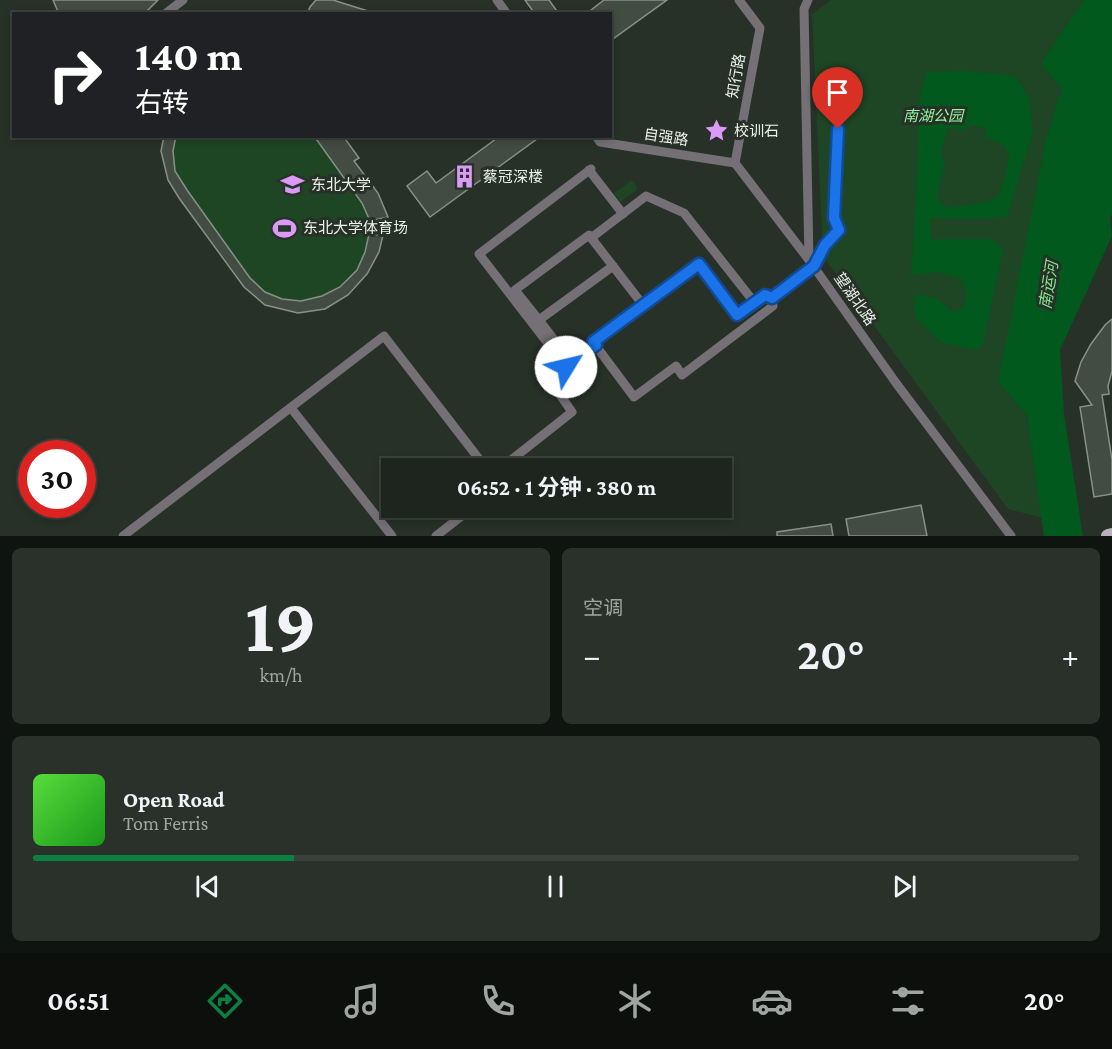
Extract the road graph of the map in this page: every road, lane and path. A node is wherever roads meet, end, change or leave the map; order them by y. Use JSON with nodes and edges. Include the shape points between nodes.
{"nodes":[{"id":1,"x":183,"y":0,"type":"edge"},
{"id":2,"x":739,"y":0,"type":"edge"},
{"id":3,"x":808,"y":0,"type":"edge"},
{"id":4,"x":168,"y":12,"type":"edge"},
{"id":5,"x":839,"y":107,"type":"dead end"},
{"id":6,"x":597,"y":138,"type":"edge"},
{"id":7,"x":735,"y":163,"type":"junction"},
{"id":8,"x":623,"y":213,"type":"junction"},
{"id":9,"x":591,"y":238,"type":"junction"},
{"id":10,"x":811,"y":263,"type":"junction"},
{"id":11,"x":612,"y":266,"type":"junction"},
{"id":12,"x":772,"y":298,"type":"junction"},
{"id":13,"x":754,"y":302,"type":"junction"},
{"id":14,"x":643,"y":305,"type":"junction"},
{"id":15,"x":737,"y":315,"type":"junction"},
{"id":16,"x":539,"y":320,"type":"junction"},
{"id":17,"x":745,"y":327,"type":"junction"},
{"id":18,"x":596,"y":345,"type":"junction"},
{"id":19,"x":569,"y":365,"type":"junction"},
{"id":20,"x":291,"y":408,"type":"junction"},
{"id":21,"x":478,"y":458,"type":"edge"},
{"id":22,"x":514,"y":458,"type":"edge"},
{"id":23,"x":461,"y":518,"type":"edge"},
{"id":24,"x":443,"y":534,"type":"edge"},
{"id":25,"x":123,"y":536,"type":"edge"},
{"id":26,"x":392,"y":536,"type":"edge"},
{"id":27,"x":1011,"y":536,"type":"edge"}],
"edges":[{"from":1,"to":4,"type":"street"},
{"from":2,"to":7,"type":"street","name":"知行路","via":[[760,28]]},
{"from":3,"to":10,"type":"street","via":[[804,9]]},
{"from":5,"to":10,"type":"street","via":[[834,218],[839,230]]},
{"from":6,"to":7,"type":"street","name":"自强路","via":[[600,142]]},
{"from":7,"to":10,"type":"street","name":"望湖北路"},
{"from":8,"to":9,"type":"street"},
{"from":8,"to":13,"type":"street","via":[[646,196],[684,213]]},
{"from":8,"to":19,"type":"street","via":[[590,169],[479,254]]},
{"from":9,"to":11,"type":"street"},
{"from":9,"to":16,"type":"street","via":[[589,235],[515,290]]},
{"from":10,"to":12,"type":"street"},
{"from":10,"to":27,"type":"street","name":"望湖北路"},
{"from":11,"to":14,"type":"street"},
{"from":11,"to":16,"type":"street"},
{"from":12,"to":13,"type":"street","via":[[765,295]]},
{"from":12,"to":17,"type":"street","via":[[773,306]]},
{"from":13,"to":15,"type":"street"},
{"from":14,"to":15,"type":"street","via":[[699,264]]},
{"from":14,"to":18,"type":"street","via":[[593,342]]},
{"from":15,"to":17,"type":"street"},
{"from":16,"to":19,"type":"street"},
{"from":17,"to":18,"type":"street","via":[[682,375],[675,366],[634,397]]},
{"from":18,"to":19,"type":"street"},
{"from":19,"to":22,"type":"street","via":[[556,389],[572,412]]},
{"from":20,"to":21,"type":"street","via":[[384,336]]},
{"from":20,"to":25,"type":"street"},
{"from":20,"to":26,"type":"street"},
{"from":23,"to":24,"type":"street"}]}
